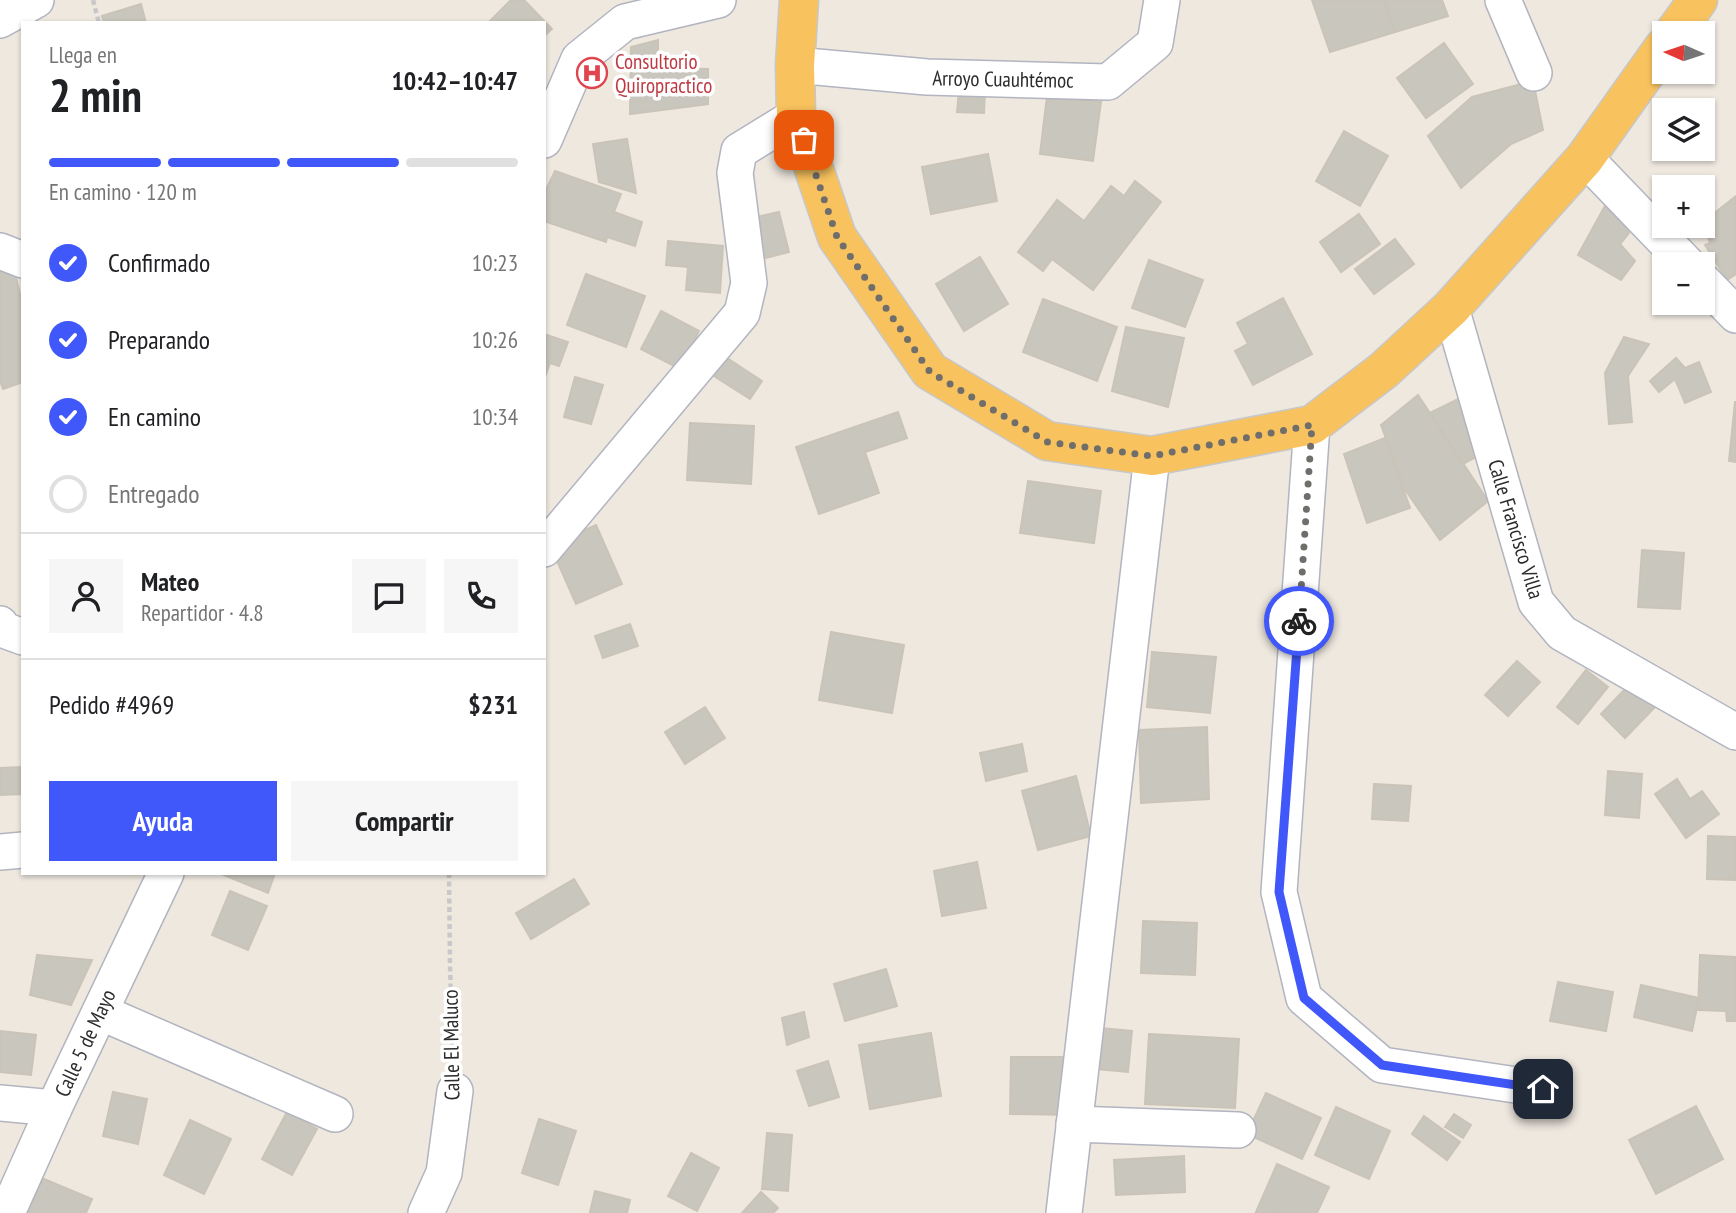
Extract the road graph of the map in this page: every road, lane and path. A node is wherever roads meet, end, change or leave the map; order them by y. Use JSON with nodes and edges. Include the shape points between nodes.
{"nodes":[{"id":1,"x":36,"y":0,"type":"edge"},
{"id":2,"x":93,"y":0,"type":"edge"},
{"id":3,"x":718,"y":0,"type":"edge"},
{"id":4,"x":799,"y":0,"type":"edge"},
{"id":5,"x":1163,"y":0,"type":"edge"},
{"id":6,"x":1503,"y":0,"type":"edge"},
{"id":7,"x":1698,"y":0,"type":"edge"},
{"id":8,"x":0,"y":20,"type":"edge"},
{"id":9,"x":98,"y":21,"type":"edge"},
{"id":10,"x":1683,"y":21,"type":"edge"},
{"id":11,"x":1652,"y":64,"type":"edge"},
{"id":12,"x":795,"y":65,"type":"junction"},
{"id":13,"x":1534,"y":73,"type":"dead end"},
{"id":14,"x":796,"y":116,"type":"junction"},
{"id":15,"x":546,"y":135,"type":"edge"},
{"id":16,"x":1585,"y":158,"type":"junction"},
{"id":17,"x":0,"y":251,"type":"edge"},
{"id":18,"x":1675,"y":252,"type":"edge"},
{"id":19,"x":21,"y":259,"type":"edge"},
{"id":20,"x":1715,"y":293,"type":"edge"},
{"id":21,"x":1451,"y":308,"type":"junction"},
{"id":22,"x":1736,"y":315,"type":"edge"},
{"id":23,"x":1312,"y":425,"type":"junction"},
{"id":24,"x":1152,"y":456,"type":"junction"},
{"id":25,"x":546,"y":547,"type":"edge"},
{"id":26,"x":1736,"y":732,"type":"edge"},
{"id":27,"x":21,"y":850,"type":"edge"},
{"id":28,"x":0,"y":852,"type":"edge"},
{"id":29,"x":165,"y":875,"type":"edge"},
{"id":30,"x":449,"y":875,"type":"edge"},
{"id":31,"x":100,"y":1012,"type":"junction"},
{"id":32,"x":1543,"y":1089,"type":"dead end"},
{"id":33,"x":454,"y":1091,"type":"joint"},
{"id":34,"x":0,"y":1103,"type":"edge"},
{"id":35,"x":54,"y":1108,"type":"junction"},
{"id":36,"x":335,"y":1114,"type":"dead end"},
{"id":37,"x":1074,"y":1124,"type":"junction"},
{"id":38,"x":1238,"y":1130,"type":"dead end"},
{"id":39,"x":7,"y":1213,"type":"edge"},
{"id":40,"x":426,"y":1213,"type":"edge"},
{"id":41,"x":1063,"y":1213,"type":"edge"}],
"edges":[{"from":1,"to":8,"type":"street"},
{"from":2,"to":9,"type":"path"},
{"from":3,"to":15,"type":"street","via":[[625,22],[579,59]]},
{"from":4,"to":12,"type":"highway"},
{"from":5,"to":12,"type":"street","name":"Arroyo Cuauhtémoc","via":[[1155,43],[1108,82],[927,77]]},
{"from":6,"to":13,"type":"street"},
{"from":7,"to":10,"type":"highway"},
{"from":11,"to":16,"type":"highway"},
{"from":12,"to":14,"type":"highway"},
{"from":14,"to":24,"type":"highway","via":[[837,237],[930,372],[1047,442]]},
{"from":14,"to":25,"type":"street","via":[[739,151],[736,173],[749,283],[742,313]]},
{"from":16,"to":18,"type":"street"},
{"from":16,"to":21,"type":"highway"},
{"from":17,"to":19,"type":"street"},
{"from":20,"to":22,"type":"street"},
{"from":21,"to":23,"type":"highway","via":[[1384,370]]},
{"from":21,"to":26,"type":"street","name":"Calle Francisco Villa","via":[[1536,602],[1562,633]]},
{"from":23,"to":24,"type":"highway"},
{"from":23,"to":32,"type":"street","via":[[1279,892],[1304,998],[1382,1065]]},
{"from":24,"to":37,"type":"street"},
{"from":27,"to":28,"type":"street"},
{"from":29,"to":31,"type":"street","name":"Calle 5 de Mayo"},
{"from":30,"to":33,"type":"path","name":"Calle El Maluco"},
{"from":31,"to":35,"type":"street","name":"Calle 5 de Mayo"},
{"from":31,"to":36,"type":"street"},
{"from":33,"to":40,"type":"street","name":"Calle El Maluco","via":[[444,1173]]},
{"from":34,"to":35,"type":"street"},
{"from":35,"to":39,"type":"street","name":"Calle 5 de Mayo"},
{"from":37,"to":38,"type":"street"},
{"from":37,"to":41,"type":"street"}]}
